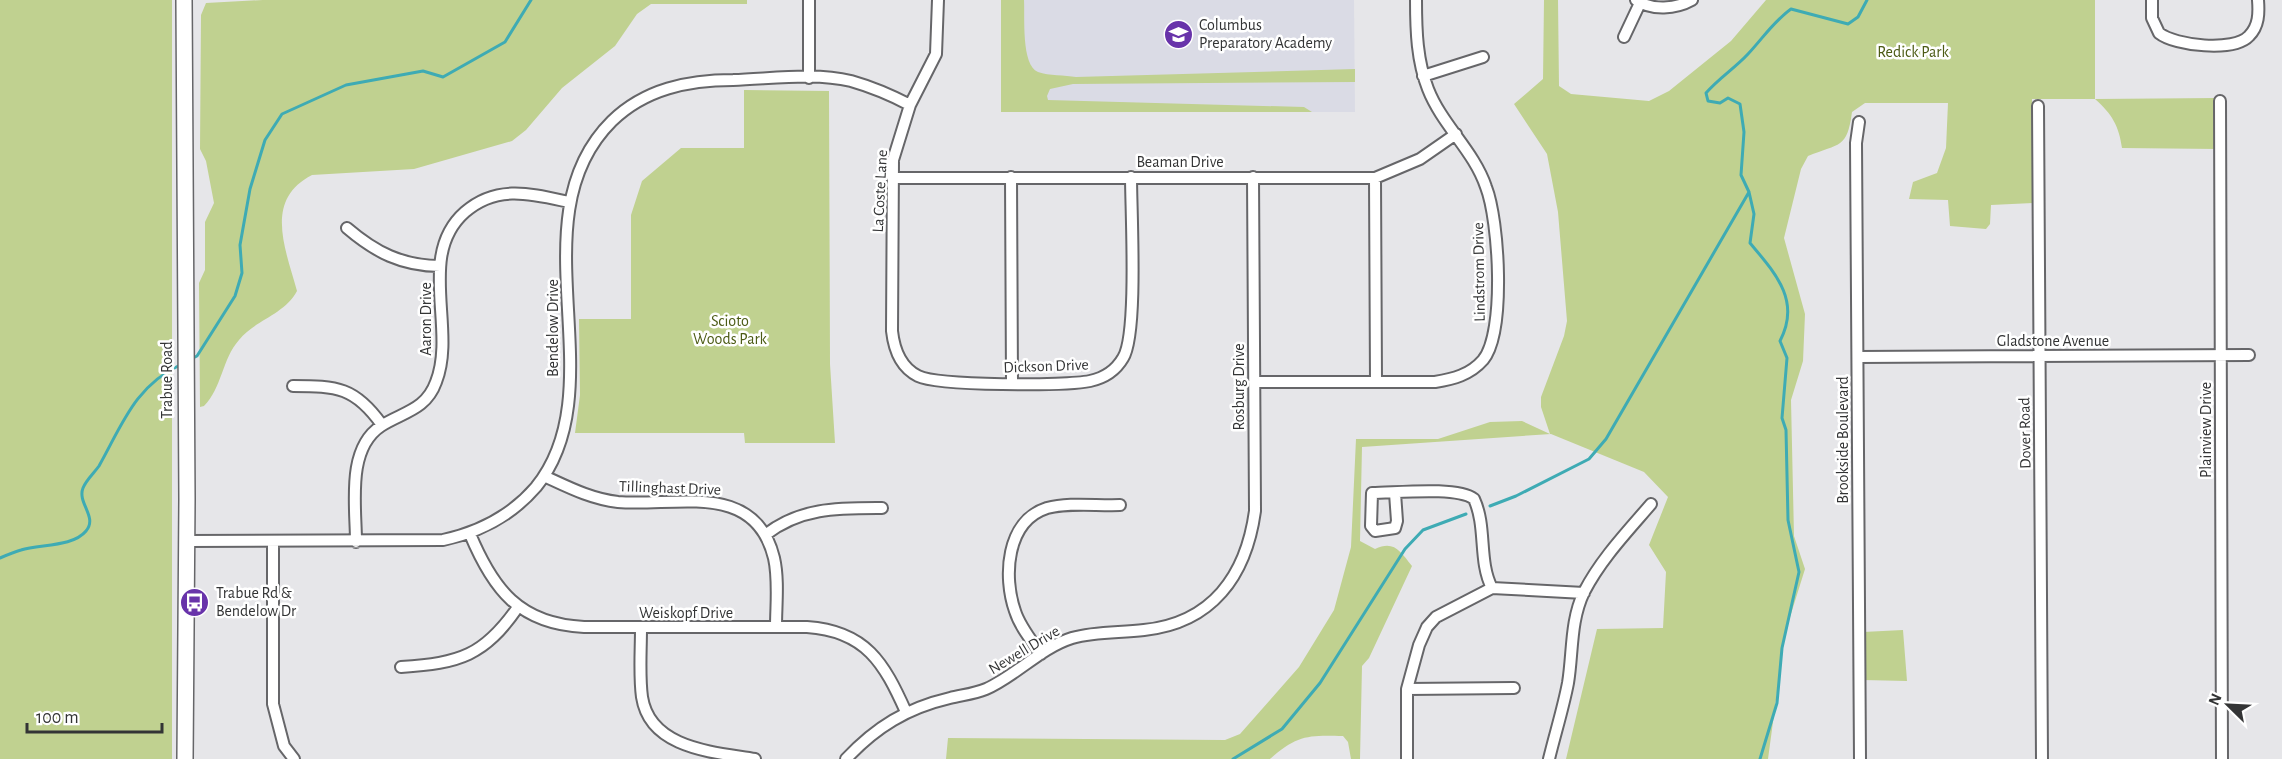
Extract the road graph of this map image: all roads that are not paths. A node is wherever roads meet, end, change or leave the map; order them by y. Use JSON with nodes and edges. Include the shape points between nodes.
{"nodes":[{"id":1,"x":184,"y":0,"type":"edge"},
{"id":2,"x":809,"y":0,"type":"edge"},
{"id":3,"x":938,"y":0,"type":"edge"},
{"id":4,"x":1416,"y":0,"type":"edge"},
{"id":5,"x":1692,"y":0,"type":"edge"},
{"id":6,"x":2152,"y":0,"type":"edge"},
{"id":7,"x":2258,"y":0,"type":"edge"},
{"id":8,"x":1638,"y":2,"type":"edge"},
{"id":9,"x":1624,"y":37,"type":"dead end"},
{"id":10,"x":1483,"y":57,"type":"dead end"},
{"id":11,"x":1423,"y":76,"type":"junction"},
{"id":12,"x":809,"y":78,"type":"junction"},
{"id":13,"x":2220,"y":101,"type":"dead end"},
{"id":14,"x":910,"y":105,"type":"junction"},
{"id":15,"x":2038,"y":106,"type":"dead end"},
{"id":16,"x":1859,"y":122,"type":"dead end"},
{"id":17,"x":1456,"y":134,"type":"junction"},
{"id":18,"x":893,"y":177,"type":"junction"},
{"id":19,"x":1011,"y":177,"type":"junction"},
{"id":20,"x":1131,"y":177,"type":"junction"},
{"id":21,"x":1253,"y":177,"type":"junction"},
{"id":22,"x":1375,"y":178,"type":"junction"},
{"id":23,"x":569,"y":202,"type":"junction"},
{"id":24,"x":347,"y":228,"type":"dead end"},
{"id":25,"x":440,"y":266,"type":"junction"},
{"id":26,"x":2220,"y":354,"type":"junction"},
{"id":27,"x":898,"y":355,"type":"joint"},
{"id":28,"x":2249,"y":355,"type":"dead end"},
{"id":29,"x":2038,"y":356,"type":"junction"},
{"id":30,"x":1858,"y":357,"type":"junction"},
{"id":31,"x":1254,"y":382,"type":"junction"},
{"id":32,"x":1376,"y":382,"type":"junction"},
{"id":33,"x":1011,"y":383,"type":"junction"},
{"id":34,"x":293,"y":386,"type":"dead end"},
{"id":35,"x":382,"y":425,"type":"junction"},
{"id":36,"x":544,"y":476,"type":"junction"},
{"id":37,"x":1395,"y":493,"type":"dead end"},
{"id":38,"x":1651,"y":504,"type":"dead end"},
{"id":39,"x":1120,"y":505,"type":"dead end"},
{"id":40,"x":882,"y":508,"type":"dead end"},
{"id":41,"x":470,"y":534,"type":"junction"},
{"id":42,"x":765,"y":535,"type":"junction"},
{"id":43,"x":186,"y":541,"type":"junction"},
{"id":44,"x":273,"y":542,"type":"junction"},
{"id":45,"x":356,"y":542,"type":"junction"},
{"id":46,"x":1492,"y":588,"type":"junction"},
{"id":47,"x":1225,"y":589,"type":"joint"},
{"id":48,"x":1584,"y":593,"type":"junction"},
{"id":49,"x":518,"y":607,"type":"junction"},
{"id":50,"x":776,"y":627,"type":"junction"},
{"id":51,"x":641,"y":628,"type":"junction"},
{"id":52,"x":1041,"y":654,"type":"junction"},
{"id":53,"x":401,"y":667,"type":"dead end"},
{"id":54,"x":1514,"y":688,"type":"dead end"},
{"id":55,"x":1407,"y":689,"type":"junction"},
{"id":56,"x":906,"y":712,"type":"junction"},
{"id":57,"x":184,"y":759,"type":"edge"},
{"id":58,"x":294,"y":759,"type":"edge"},
{"id":59,"x":755,"y":759,"type":"edge"},
{"id":60,"x":846,"y":759,"type":"edge"},
{"id":61,"x":1407,"y":759,"type":"edge"},
{"id":62,"x":1549,"y":759,"type":"edge"},
{"id":63,"x":1860,"y":759,"type":"edge"},
{"id":64,"x":2042,"y":759,"type":"edge"},
{"id":65,"x":2223,"y":759,"type":"edge"}],
"edges":[{"from":1,"to":43,"type":"main road","name":"Trabue Road"},
{"from":2,"to":12,"type":"street"},
{"from":3,"to":14,"type":"street","name":"La Coste Lane","via":[[936,54]]},
{"from":4,"to":11,"type":"street","name":"Lindstrom Drive"},
{"from":5,"to":8,"type":"street","via":[[1674,7]]},
{"from":6,"to":7,"type":"street","via":[[2154,26],[2173,42],[2230,44],[2250,35],[2258,19]]},
{"from":8,"to":9,"type":"street"},
{"from":10,"to":11,"type":"street"},
{"from":11,"to":17,"type":"street","name":"Lindstrom Drive","via":[[1437,107]]},
{"from":12,"to":14,"type":"street","name":"Bendelow Drive","via":[[849,81]]},
{"from":12,"to":23,"type":"street","name":"Bendelow Drive","via":[[712,80],[653,93],[626,108],[604,129],[586,155]]},
{"from":13,"to":26,"type":"street","name":"Plainview Drive"},
{"from":14,"to":18,"type":"street","name":"La Coste Lane","via":[[897,143]]},
{"from":15,"to":29,"type":"street","name":"Dover Road"},
{"from":16,"to":30,"type":"street","name":"Brookside Boulevard"},
{"from":17,"to":22,"type":"street","name":"Beaman Drive","via":[[1420,159]]},
{"from":17,"to":32,"type":"street","name":"Lindstrom Drive","via":[[1486,187],[1496,228],[1497,314],[1492,345],[1478,364],[1455,379]]},
{"from":18,"to":19,"type":"street","name":"Beaman Drive"},
{"from":18,"to":27,"type":"street","name":"La Coste Lane","via":[[892,331]]},
{"from":19,"to":20,"type":"street","name":"Beaman Drive"},
{"from":19,"to":33,"type":"street"},
{"from":20,"to":21,"type":"street","name":"Beaman Drive"},
{"from":20,"to":33,"type":"street","name":"Dickson Drive","via":[[1131,331],[1125,357],[1106,376],[1092,381]]},
{"from":21,"to":22,"type":"street","name":"Beaman Drive"},
{"from":21,"to":31,"type":"street","name":"Rosburg Drive"},
{"from":22,"to":32,"type":"street"},
{"from":23,"to":25,"type":"street","name":"Aaron Drive","via":[[517,192],[483,200],[453,226]]},
{"from":23,"to":36,"type":"street","name":"Bendelow Drive","via":[[568,411],[559,450]]},
{"from":24,"to":25,"type":"street","via":[[391,258]]},
{"from":25,"to":35,"type":"street","name":"Aaron Drive","via":[[442,359],[436,382],[425,402],[414,411]]},
{"from":26,"to":28,"type":"street","name":"Gladstone Avenue"},
{"from":26,"to":29,"type":"street","name":"Gladstone Avenue"},
{"from":26,"to":65,"type":"street","name":"Plainview Drive"},
{"from":27,"to":33,"type":"street","name":"Dickson Drive","via":[[906,367],[930,380]]},
{"from":29,"to":30,"type":"street","name":"Gladstone Avenue"},
{"from":29,"to":64,"type":"street","name":"Dover Road"},
{"from":30,"to":63,"type":"street","name":"Brookside Boulevard"},
{"from":31,"to":32,"type":"street","name":"Lindstrom Drive"},
{"from":31,"to":47,"type":"street","name":"Rosburg Drive","via":[[1256,511],[1247,553]]},
{"from":34,"to":35,"type":"street","via":[[336,387],[351,393],[361,399]]},
{"from":35,"to":45,"type":"street","name":"Aaron Drive","via":[[368,439],[357,462]]},
{"from":36,"to":41,"type":"street","name":"Bendelow Drive","via":[[513,511]]},
{"from":36,"to":42,"type":"street","name":"Tillinghast Drive","via":[[582,494],[619,502],[724,503],[751,518]]},
{"from":37,"to":46,"type":"street","via":[[1461,493],[1474,499]]},
{"from":38,"to":48,"type":"street","via":[[1619,541]]},
{"from":39,"to":52,"type":"street","via":[[1045,509],[1029,518],[1014,538],[1011,598],[1019,622]]},
{"from":40,"to":42,"type":"street","via":[[808,512],[785,520]]},
{"from":41,"to":45,"type":"street","name":"Bendelow Drive","via":[[443,540]]},
{"from":41,"to":49,"type":"street","name":"Weiskopf Drive","via":[[496,586]]},
{"from":42,"to":50,"type":"street","name":"Tillinghast Drive","via":[[775,560]]},
{"from":43,"to":44,"type":"street","name":"Bendelow Drive"},
{"from":43,"to":57,"type":"main road","name":"Trabue Road"},
{"from":44,"to":45,"type":"street","name":"Bendelow Drive"},
{"from":44,"to":58,"type":"street","via":[[273,704],[284,746]]},
{"from":46,"to":48,"type":"street"},
{"from":46,"to":55,"type":"street","via":[[1436,617],[1427,627]]},
{"from":47,"to":52,"type":"street","name":"Newell Drive","via":[[1209,605],[1180,622],[1070,639]]},
{"from":48,"to":62,"type":"street","via":[[1570,649],[1561,717]]},
{"from":49,"to":51,"type":"street","name":"Weiskopf Drive","via":[[566,626]]},
{"from":49,"to":53,"type":"street","via":[[494,638],[470,655],[455,661]]},
{"from":50,"to":51,"type":"street","name":"Weiskopf Drive"},
{"from":50,"to":56,"type":"street","name":"Weiskopf Drive","via":[[820,628],[858,641],[883,666]]},
{"from":51,"to":59,"type":"street","via":[[643,699],[657,727],[668,737],[696,748]]},
{"from":52,"to":56,"type":"street","name":"Newell Drive","via":[[986,689]]},
{"from":54,"to":55,"type":"street"},
{"from":55,"to":61,"type":"street"},
{"from":56,"to":60,"type":"street","name":"Newell Drive","via":[[882,725]]}]}
